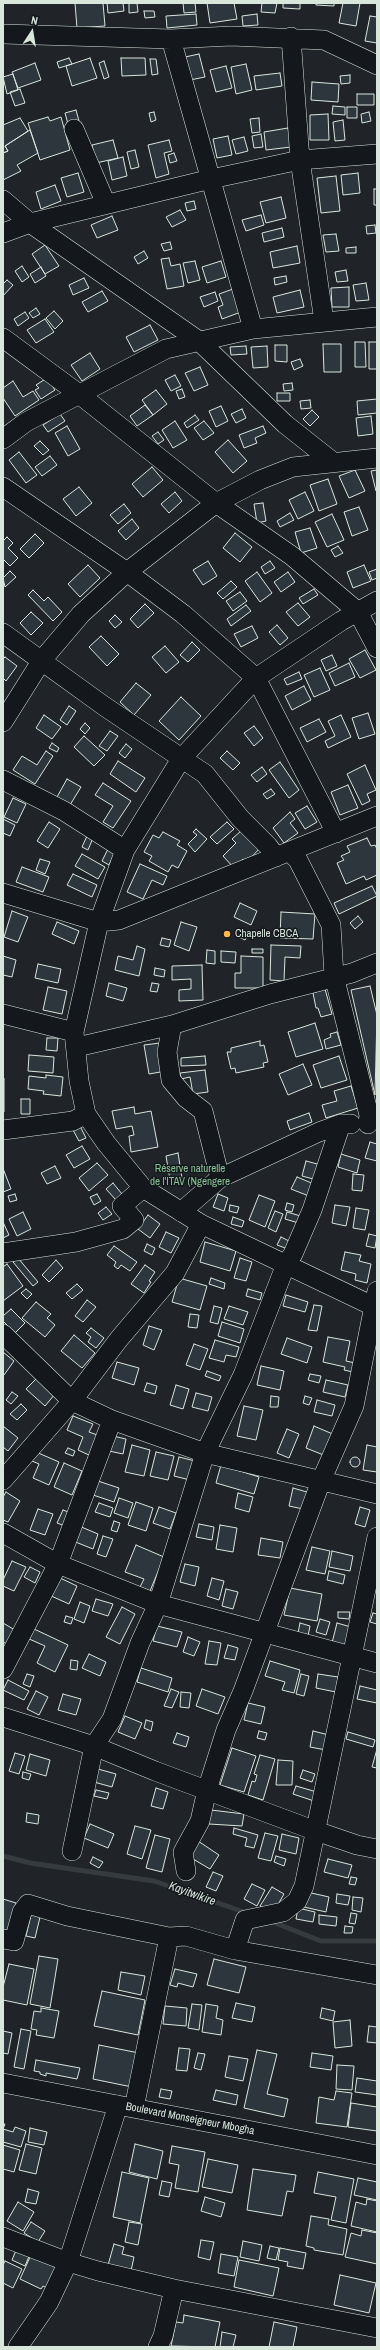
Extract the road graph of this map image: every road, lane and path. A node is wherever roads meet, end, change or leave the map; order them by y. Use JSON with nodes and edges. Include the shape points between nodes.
{"nodes":[{"id":1,"x":3,"y":34,"type":"edge"},
{"id":2,"x":291,"y":37,"type":"junction"},
{"id":3,"x":171,"y":39,"type":"junction"},
{"id":4,"x":377,"y":65,"type":"edge"},
{"id":5,"x":74,"y":129,"type":"dead end"},
{"id":6,"x":377,"y":154,"type":"edge"},
{"id":7,"x":300,"y":160,"type":"junction"},
{"id":8,"x":211,"y":179,"type":"junction"},
{"id":9,"x":3,"y":200,"type":"edge"},
{"id":10,"x":106,"y":204,"type":"junction"},
{"id":11,"x":30,"y":223,"type":"junction"},
{"id":12,"x":3,"y":232,"type":"edge"},
{"id":13,"x":377,"y":317,"type":"edge"},
{"id":14,"x":324,"y":321,"type":"junction"},
{"id":15,"x":253,"y":329,"type":"junction"},
{"id":16,"x":3,"y":338,"type":"edge"},
{"id":17,"x":200,"y":341,"type":"junction"},
{"id":18,"x":79,"y":394,"type":"junction"},
{"id":19,"x":3,"y":439,"type":"edge"},
{"id":20,"x":377,"y":458,"type":"edge"},
{"id":21,"x":333,"y":462,"type":"junction"},
{"id":22,"x":3,"y":487,"type":"edge"},
{"id":23,"x":216,"y":503,"type":"junction"},
{"id":24,"x":127,"y":572,"type":"junction"},
{"id":25,"x":377,"y":601,"type":"edge"},
{"id":26,"x":358,"y":612,"type":"junction"},
{"id":27,"x":3,"y":633,"type":"edge"},
{"id":28,"x":377,"y":648,"type":"edge"},
{"id":29,"x":42,"y":660,"type":"junction"},
{"id":30,"x":256,"y":678,"type":"junction"},
{"id":31,"x":3,"y":722,"type":"edge"},
{"id":32,"x":181,"y":759,"type":"junction"},
{"id":33,"x":3,"y":780,"type":"edge"},
{"id":34,"x":377,"y":816,"type":"edge"},
{"id":35,"x":336,"y":833,"type":"junction"},
{"id":36,"x":126,"y":850,"type":"junction"},
{"id":37,"x":283,"y":855,"type":"junction"},
{"id":38,"x":3,"y":893,"type":"edge"},
{"id":39,"x":99,"y":922,"type":"junction"},
{"id":40,"x":377,"y":963,"type":"edge"},
{"id":41,"x":334,"y":976,"type":"junction"},
{"id":42,"x":3,"y":1014,"type":"edge"},
{"id":43,"x":172,"y":1025,"type":"junction"},
{"id":44,"x":75,"y":1039,"type":"junction"},
{"id":45,"x":86,"y":1114,"type":"junction"},
{"id":46,"x":341,"y":1124,"type":"junction"},
{"id":47,"x":372,"y":1125,"type":"edge"},
{"id":48,"x":3,"y":1130,"type":"edge"},
{"id":49,"x":220,"y":1178,"type":"junction"},
{"id":50,"x":143,"y":1188,"type":"junction"},
{"id":51,"x":180,"y":1212,"type":"junction"},
{"id":52,"x":201,"y":1224,"type":"junction"},
{"id":53,"x":3,"y":1253,"type":"edge"},
{"id":54,"x":286,"y":1264,"type":"junction"},
{"id":55,"x":376,"y":1302,"type":"edge"},
{"id":56,"x":3,"y":1334,"type":"edge"},
{"id":57,"x":72,"y":1401,"type":"junction"},
{"id":58,"x":112,"y":1420,"type":"junction"},
{"id":59,"x":204,"y":1453,"type":"junction"},
{"id":60,"x":3,"y":1480,"type":"edge"},
{"id":61,"x":321,"y":1481,"type":"junction"},
{"id":62,"x":377,"y":1494,"type":"edge"},
{"id":63,"x":3,"y":1533,"type":"edge"},
{"id":64,"x":377,"y":1537,"type":"edge"},
{"id":65,"x":58,"y":1564,"type":"junction"},
{"id":66,"x":158,"y":1604,"type":"junction"},
{"id":67,"x":265,"y":1634,"type":"junction"},
{"id":68,"x":354,"y":1655,"type":"junction"},
{"id":69,"x":377,"y":1663,"type":"edge"},
{"id":70,"x":3,"y":1669,"type":"edge"},
{"id":71,"x":3,"y":1717,"type":"edge"},
{"id":72,"x":94,"y":1746,"type":"junction"},
{"id":73,"x":207,"y":1790,"type":"junction"},
{"id":74,"x":316,"y":1831,"type":"junction"},
{"id":75,"x":377,"y":1849,"type":"edge"},
{"id":76,"x":72,"y":1851,"type":"dead end"},
{"id":77,"x":186,"y":1871,"type":"dead end"},
{"id":78,"x":169,"y":1937,"type":"junction"},
{"id":79,"x":3,"y":1939,"type":"edge"},
{"id":80,"x":235,"y":1950,"type":"junction"},
{"id":81,"x":377,"y":1975,"type":"edge"},
{"id":82,"x":3,"y":2083,"type":"edge"},
{"id":83,"x":126,"y":2106,"type":"junction"},
{"id":84,"x":377,"y":2155,"type":"edge"},
{"id":85,"x":3,"y":2237,"type":"edge"},
{"id":86,"x":68,"y":2262,"type":"junction"},
{"id":87,"x":174,"y":2289,"type":"junction"},
{"id":88,"x":377,"y":2328,"type":"edge"},
{"id":89,"x":18,"y":2347,"type":"edge"},
{"id":90,"x":158,"y":2347,"type":"edge"}],
"edges":[{"from":1,"to":3,"type":"street"},
{"from":2,"to":3,"type":"street"},
{"from":2,"to":4,"type":"street","via":[[324,40]]},
{"from":2,"to":7,"type":"street"},
{"from":3,"to":8,"type":"street"},
{"from":5,"to":10,"type":"street"},
{"from":6,"to":7,"type":"street"},
{"from":7,"to":8,"type":"street"},
{"from":7,"to":14,"type":"street"},
{"from":8,"to":10,"type":"street"},
{"from":8,"to":15,"type":"street"},
{"from":9,"to":11,"type":"street"},
{"from":10,"to":11,"type":"street"},
{"from":11,"to":12,"type":"street"},
{"from":11,"to":17,"type":"street"},
{"from":13,"to":14,"type":"street"},
{"from":14,"to":15,"type":"street"},
{"from":15,"to":17,"type":"street"},
{"from":16,"to":18,"type":"street"},
{"from":17,"to":18,"type":"street","via":[[166,349]]},
{"from":17,"to":21,"type":"street","via":[[285,424]]},
{"from":18,"to":19,"type":"street","via":[[26,422]]},
{"from":18,"to":23,"type":"street"},
{"from":20,"to":21,"type":"street"},
{"from":21,"to":23,"type":"street","via":[[293,466]]},
{"from":22,"to":24,"type":"street"},
{"from":23,"to":24,"type":"street"},
{"from":23,"to":26,"type":"street","via":[[292,556]]},
{"from":24,"to":29,"type":"street","via":[[81,614]]},
{"from":24,"to":30,"type":"street","via":[[183,614]]},
{"from":25,"to":26,"type":"street"},
{"from":26,"to":28,"type":"street"},
{"from":26,"to":30,"type":"street"},
{"from":27,"to":29,"type":"street"},
{"from":29,"to":31,"type":"street"},
{"from":29,"to":32,"type":"street"},
{"from":30,"to":32,"type":"street"},
{"from":30,"to":35,"type":"street"},
{"from":32,"to":36,"type":"street"},
{"from":32,"to":37,"type":"street","via":[[205,774],[240,818],[268,846]]},
{"from":33,"to":36,"type":"street","via":[[64,811]]},
{"from":34,"to":35,"type":"street"},
{"from":35,"to":37,"type":"street"},
{"from":36,"to":39,"type":"street"},
{"from":37,"to":39,"type":"street","via":[[119,920]]},
{"from":37,"to":41,"type":"street","via":[[298,860],[331,925]]},
{"from":38,"to":39,"type":"street"},
{"from":39,"to":44,"type":"street"},
{"from":40,"to":41,"type":"street","via":[[352,973]]},
{"from":41,"to":43,"type":"street"},
{"from":41,"to":47,"type":"street"},
{"from":42,"to":44,"type":"street"},
{"from":43,"to":44,"type":"street"},
{"from":43,"to":49,"type":"street","via":[[167,1052],[171,1080],[186,1098],[203,1111]]},
{"from":44,"to":45,"type":"street","via":[[79,1081]]},
{"from":45,"to":48,"type":"street","via":[[74,1121]]},
{"from":45,"to":50,"type":"street"},
{"from":46,"to":47,"type":"street"},
{"from":46,"to":49,"type":"street"},
{"from":46,"to":54,"type":"street","via":[[312,1210]]},
{"from":49,"to":51,"type":"street"},
{"from":50,"to":51,"type":"street"},
{"from":50,"to":53,"type":"street","via":[[122,1206],[134,1220],[123,1229],[76,1242]]},
{"from":51,"to":52,"type":"street"},
{"from":52,"to":54,"type":"street"},
{"from":52,"to":57,"type":"street","via":[[175,1273],[119,1339]]},
{"from":54,"to":55,"type":"street"},
{"from":54,"to":59,"type":"street","via":[[243,1375]]},
{"from":55,"to":61,"type":"street","via":[[354,1406]]},
{"from":56,"to":57,"type":"street"},
{"from":57,"to":58,"type":"street"},
{"from":57,"to":60,"type":"street"},
{"from":58,"to":59,"type":"street"},
{"from":58,"to":65,"type":"street"},
{"from":59,"to":61,"type":"street"},
{"from":59,"to":66,"type":"street"},
{"from":61,"to":62,"type":"street"},
{"from":61,"to":67,"type":"street"},
{"from":63,"to":65,"type":"street"},
{"from":64,"to":68,"type":"street","via":[[363,1598]]},
{"from":65,"to":66,"type":"street"},
{"from":65,"to":70,"type":"street"},
{"from":66,"to":67,"type":"street"},
{"from":66,"to":72,"type":"street","via":[[140,1643],[112,1719]]},
{"from":67,"to":68,"type":"street"},
{"from":67,"to":73,"type":"street","via":[[226,1730]]},
{"from":68,"to":69,"type":"street"},
{"from":68,"to":74,"type":"street"},
{"from":71,"to":72,"type":"street"},
{"from":72,"to":73,"type":"street"},
{"from":72,"to":76,"type":"street"},
{"from":73,"to":74,"type":"street"},
{"from":73,"to":77,"type":"street","via":[[200,1821],[183,1852]]},
{"from":74,"to":75,"type":"street"},
{"from":74,"to":80,"type":"street","via":[[304,1886],[297,1901],[284,1912],[245,1920]]},
{"from":78,"to":79,"type":"street","via":[[67,1916],[28,1904],[22,1912],[14,1941]]},
{"from":78,"to":80,"type":"street","via":[[186,1936]]},
{"from":78,"to":83,"type":"street"},
{"from":80,"to":81,"type":"street"},
{"from":82,"to":83,"type":"street","name":"Boulevard Monseigneur Mbogha"},
{"from":83,"to":84,"type":"street","name":"Boulevard Monseigneur Mbogha"},
{"from":83,"to":86,"type":"street"},
{"from":85,"to":86,"type":"street"},
{"from":86,"to":87,"type":"street"},
{"from":86,"to":89,"type":"street","via":[[49,2302]]},
{"from":87,"to":88,"type":"street"},
{"from":87,"to":90,"type":"street"}]}
